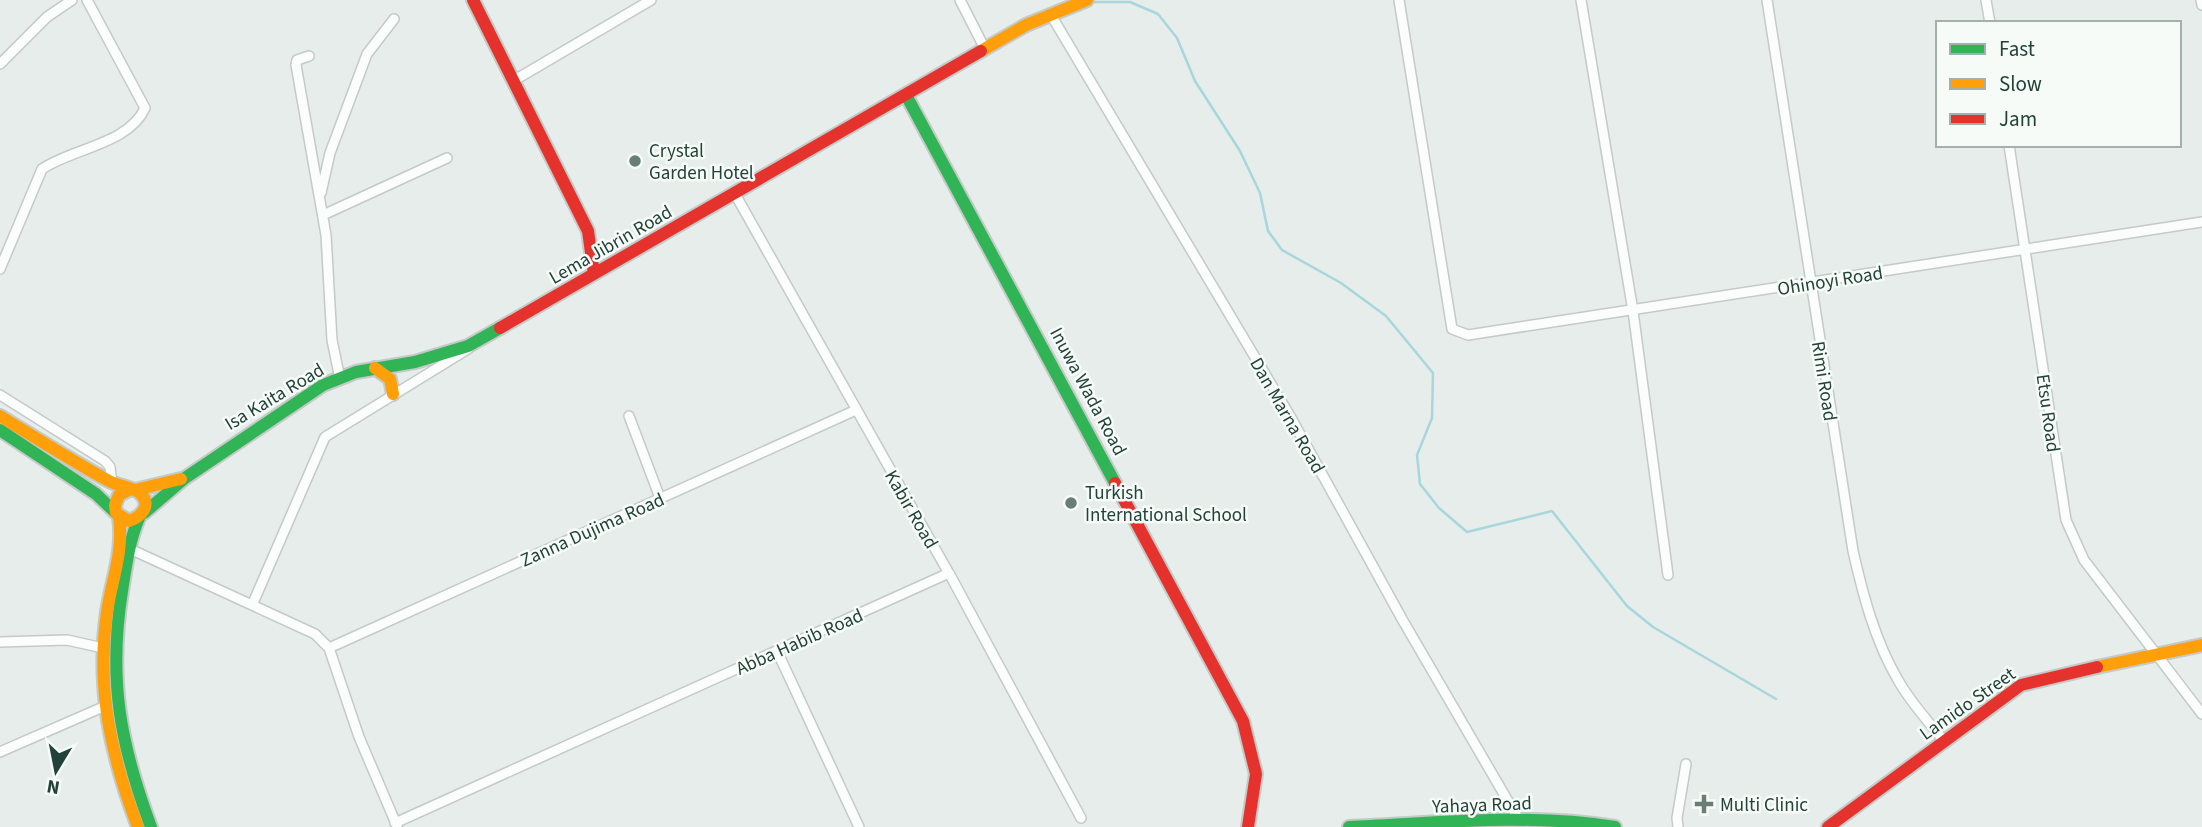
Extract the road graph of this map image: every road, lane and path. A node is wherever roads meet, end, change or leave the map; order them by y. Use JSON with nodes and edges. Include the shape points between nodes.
{"nodes":[{"id":1,"x":72,"y":0,"type":"edge"},
{"id":2,"x":87,"y":0,"type":"edge"},
{"id":3,"x":473,"y":0,"type":"edge"},
{"id":4,"x":651,"y":0,"type":"edge"},
{"id":5,"x":960,"y":0,"type":"edge"},
{"id":6,"x":1399,"y":0,"type":"edge"},
{"id":7,"x":1581,"y":0,"type":"edge"},
{"id":8,"x":1767,"y":0,"type":"edge"},
{"id":9,"x":1986,"y":0,"type":"edge"},
{"id":10,"x":1082,"y":2,"type":"edge"},
{"id":11,"x":1051,"y":15,"type":"junction"},
{"id":12,"x":394,"y":19,"type":"dead end"},
{"id":13,"x":1990,"y":21,"type":"edge"},
{"id":14,"x":985,"y":49,"type":"junction"},
{"id":15,"x":309,"y":56,"type":"dead end"},
{"id":16,"x":0,"y":64,"type":"edge"},
{"id":17,"x":513,"y":80,"type":"junction"},
{"id":18,"x":906,"y":95,"type":"junction"},
{"id":19,"x":2009,"y":147,"type":"edge"},
{"id":20,"x":447,"y":158,"type":"dead end"},
{"id":21,"x":735,"y":194,"type":"junction"},
{"id":22,"x":320,"y":195,"type":"junction"},
{"id":23,"x":323,"y":215,"type":"junction"},
{"id":24,"x":2202,"y":222,"type":"edge"},
{"id":25,"x":2025,"y":251,"type":"junction"},
{"id":26,"x":0,"y":269,"type":"edge"},
{"id":27,"x":594,"y":274,"type":"junction"},
{"id":28,"x":1810,"y":283,"type":"junction"},
{"id":29,"x":1633,"y":310,"type":"junction"},
{"id":30,"x":510,"y":324,"type":"junction"},
{"id":31,"x":375,"y":369,"type":"junction"},
{"id":32,"x":340,"y":379,"type":"junction"},
{"id":33,"x":393,"y":394,"type":"junction"},
{"id":34,"x":0,"y":395,"type":"edge"},
{"id":35,"x":856,"y":410,"type":"junction"},
{"id":36,"x":0,"y":416,"type":"edge"},
{"id":37,"x":629,"y":416,"type":"dead end"},
{"id":38,"x":0,"y":430,"type":"edge"},
{"id":39,"x":185,"y":478,"type":"junction"},
{"id":40,"x":112,"y":483,"type":"junction"},
{"id":41,"x":132,"y":490,"type":"junction"},
{"id":42,"x":660,"y":498,"type":"junction"},
{"id":43,"x":118,"y":515,"type":"junction"},
{"id":44,"x":141,"y":516,"type":"junction"},
{"id":45,"x":130,"y":549,"type":"junction"},
{"id":46,"x":949,"y":573,"type":"junction"},
{"id":47,"x":1668,"y":575,"type":"dead end"},
{"id":48,"x":253,"y":603,"type":"junction"},
{"id":49,"x":0,"y":642,"type":"edge"},
{"id":50,"x":2202,"y":645,"type":"edge"},
{"id":51,"x":103,"y":648,"type":"junction"},
{"id":52,"x":328,"y":648,"type":"junction"},
{"id":53,"x":777,"y":651,"type":"junction"},
{"id":54,"x":2157,"y":652,"type":"junction"},
{"id":55,"x":103,"y":707,"type":"junction"},
{"id":56,"x":2202,"y":714,"type":"edge"},
{"id":57,"x":1944,"y":741,"type":"junction"},
{"id":58,"x":0,"y":752,"type":"edge"},
{"id":59,"x":1686,"y":764,"type":"dead end"},
{"id":60,"x":1519,"y":820,"type":"junction"},
{"id":61,"x":1082,"y":822,"type":"edge"},
{"id":62,"x":1833,"y":824,"type":"edge"},
{"id":63,"x":396,"y":825,"type":"edge"},
{"id":64,"x":146,"y":826,"type":"edge"},
{"id":65,"x":1415,"y":826,"type":"edge"},
{"id":66,"x":859,"y":827,"type":"edge"},
{"id":67,"x":1248,"y":827,"type":"edge"},
{"id":68,"x":1349,"y":827,"type":"edge"},
{"id":69,"x":1615,"y":827,"type":"edge"},
{"id":70,"x":1678,"y":827,"type":"edge"}],
"edges":[{"from":1,"to":16,"type":"street","via":[[47,17]]},
{"from":2,"to":26,"type":"street","via":[[145,108],[128,130],[42,169]]},
{"from":3,"to":17,"type":"street"},
{"from":4,"to":17,"type":"street"},
{"from":5,"to":14,"type":"street"},
{"from":6,"to":29,"type":"street","name":"Ohinoyi Road","via":[[1452,329],[1468,335]]},
{"from":7,"to":29,"type":"street"},
{"from":8,"to":28,"type":"street","name":"Rimi Road"},
{"from":9,"to":13,"type":"street"},
{"from":10,"to":11,"type":"street","name":"Lema Jibrin Road"},
{"from":11,"to":14,"type":"street","name":"Lema Jibrin Road"},
{"from":11,"to":60,"type":"street","name":"Dan Marna Road","via":[[1290,416]]},
{"from":12,"to":22,"type":"street","via":[[367,54],[330,153]]},
{"from":14,"to":18,"type":"street","name":"Lema Jibrin Road"},
{"from":15,"to":22,"type":"street","via":[[296,65]]},
{"from":17,"to":27,"type":"street","via":[[588,231]]},
{"from":18,"to":21,"type":"street","name":"Lema Jibrin Road"},
{"from":18,"to":67,"type":"street","name":"Inuwa Wada Road","via":[[1243,721],[1255,754],[1257,789]]},
{"from":19,"to":25,"type":"street","name":"Etsu Road"},
{"from":20,"to":23,"type":"street"},
{"from":21,"to":27,"type":"street","name":"Lema Jibrin Road"},
{"from":21,"to":35,"type":"street","name":"Kabir Road"},
{"from":22,"to":23,"type":"street"},
{"from":23,"to":32,"type":"street","via":[[332,340]]},
{"from":24,"to":25,"type":"street","name":"Ohinoyi Road"},
{"from":25,"to":28,"type":"street","name":"Ohinoyi Road"},
{"from":25,"to":54,"type":"street","name":"Etsu Road","via":[[2066,520],[2084,560]]},
{"from":27,"to":30,"type":"street","name":"Lema Jibrin Road"},
{"from":28,"to":29,"type":"street","name":"Ohinoyi Road"},
{"from":28,"to":57,"type":"street","name":"Rimi Road","via":[[1863,594],[1898,682]]},
{"from":29,"to":47,"type":"street"},
{"from":30,"to":31,"type":"street","name":"Isa Kaita Road","via":[[441,356]]},
{"from":30,"to":33,"type":"street","name":"Lema Jibrin Road"},
{"from":31,"to":32,"type":"street","name":"Isa Kaita Road"},
{"from":31,"to":33,"type":"street","via":[[390,379]]},
{"from":32,"to":39,"type":"street","name":"Isa Kaita Road","via":[[323,384]]},
{"from":33,"to":48,"type":"street","name":"Lema Jibrin Road","via":[[326,437]]},
{"from":34,"to":40,"type":"street","via":[[105,461]]},
{"from":35,"to":42,"type":"street","name":"Zanna Dujima Road"},
{"from":35,"to":46,"type":"street","name":"Kabir Road"},
{"from":36,"to":40,"type":"street"},
{"from":37,"to":42,"type":"street"},
{"from":38,"to":43,"type":"street","via":[[96,494]]},
{"from":39,"to":41,"type":"street","name":"Isa Kaita Road"},
{"from":39,"to":44,"type":"street","name":"Isa Kaita Road"},
{"from":40,"to":41,"type":"street"},
{"from":41,"to":43,"type":"street","via":[[116,498]]},
{"from":41,"to":44,"type":"street","via":[[145,499]]},
{"from":42,"to":52,"type":"street","name":"Zanna Dujima Road"},
{"from":43,"to":44,"type":"street","via":[[129,521]]},
{"from":43,"to":51,"type":"street","via":[[121,548]]},
{"from":44,"to":45,"type":"street"},
{"from":45,"to":48,"type":"street"},
{"from":45,"to":64,"type":"street","via":[[114,650],[115,707]]},
{"from":46,"to":53,"type":"street","name":"Abba Habib Road"},
{"from":46,"to":61,"type":"street","name":"Kabir Road"},
{"from":48,"to":52,"type":"street","via":[[315,634]]},
{"from":49,"to":51,"type":"street","via":[[67,640]]},
{"from":50,"to":54,"type":"street","name":"Lamido Street"},
{"from":51,"to":55,"type":"street"},
{"from":52,"to":63,"type":"street"},
{"from":53,"to":63,"type":"street","name":"Abba Habib Road"},
{"from":53,"to":66,"type":"street"},
{"from":54,"to":56,"type":"street","name":"Etsu Road"},
{"from":54,"to":57,"type":"street","name":"Lamido Street","via":[[2021,685]]},
{"from":55,"to":58,"type":"street"},
{"from":55,"to":64,"type":"street","via":[[117,773]]},
{"from":57,"to":62,"type":"street","name":"Lamido Street"},
{"from":59,"to":70,"type":"street"},
{"from":60,"to":65,"type":"street","name":"Yahaya Road"},
{"from":60,"to":69,"type":"street","name":"Yahaya Road"},
{"from":65,"to":68,"type":"street","name":"Yahaya Road"}]}
